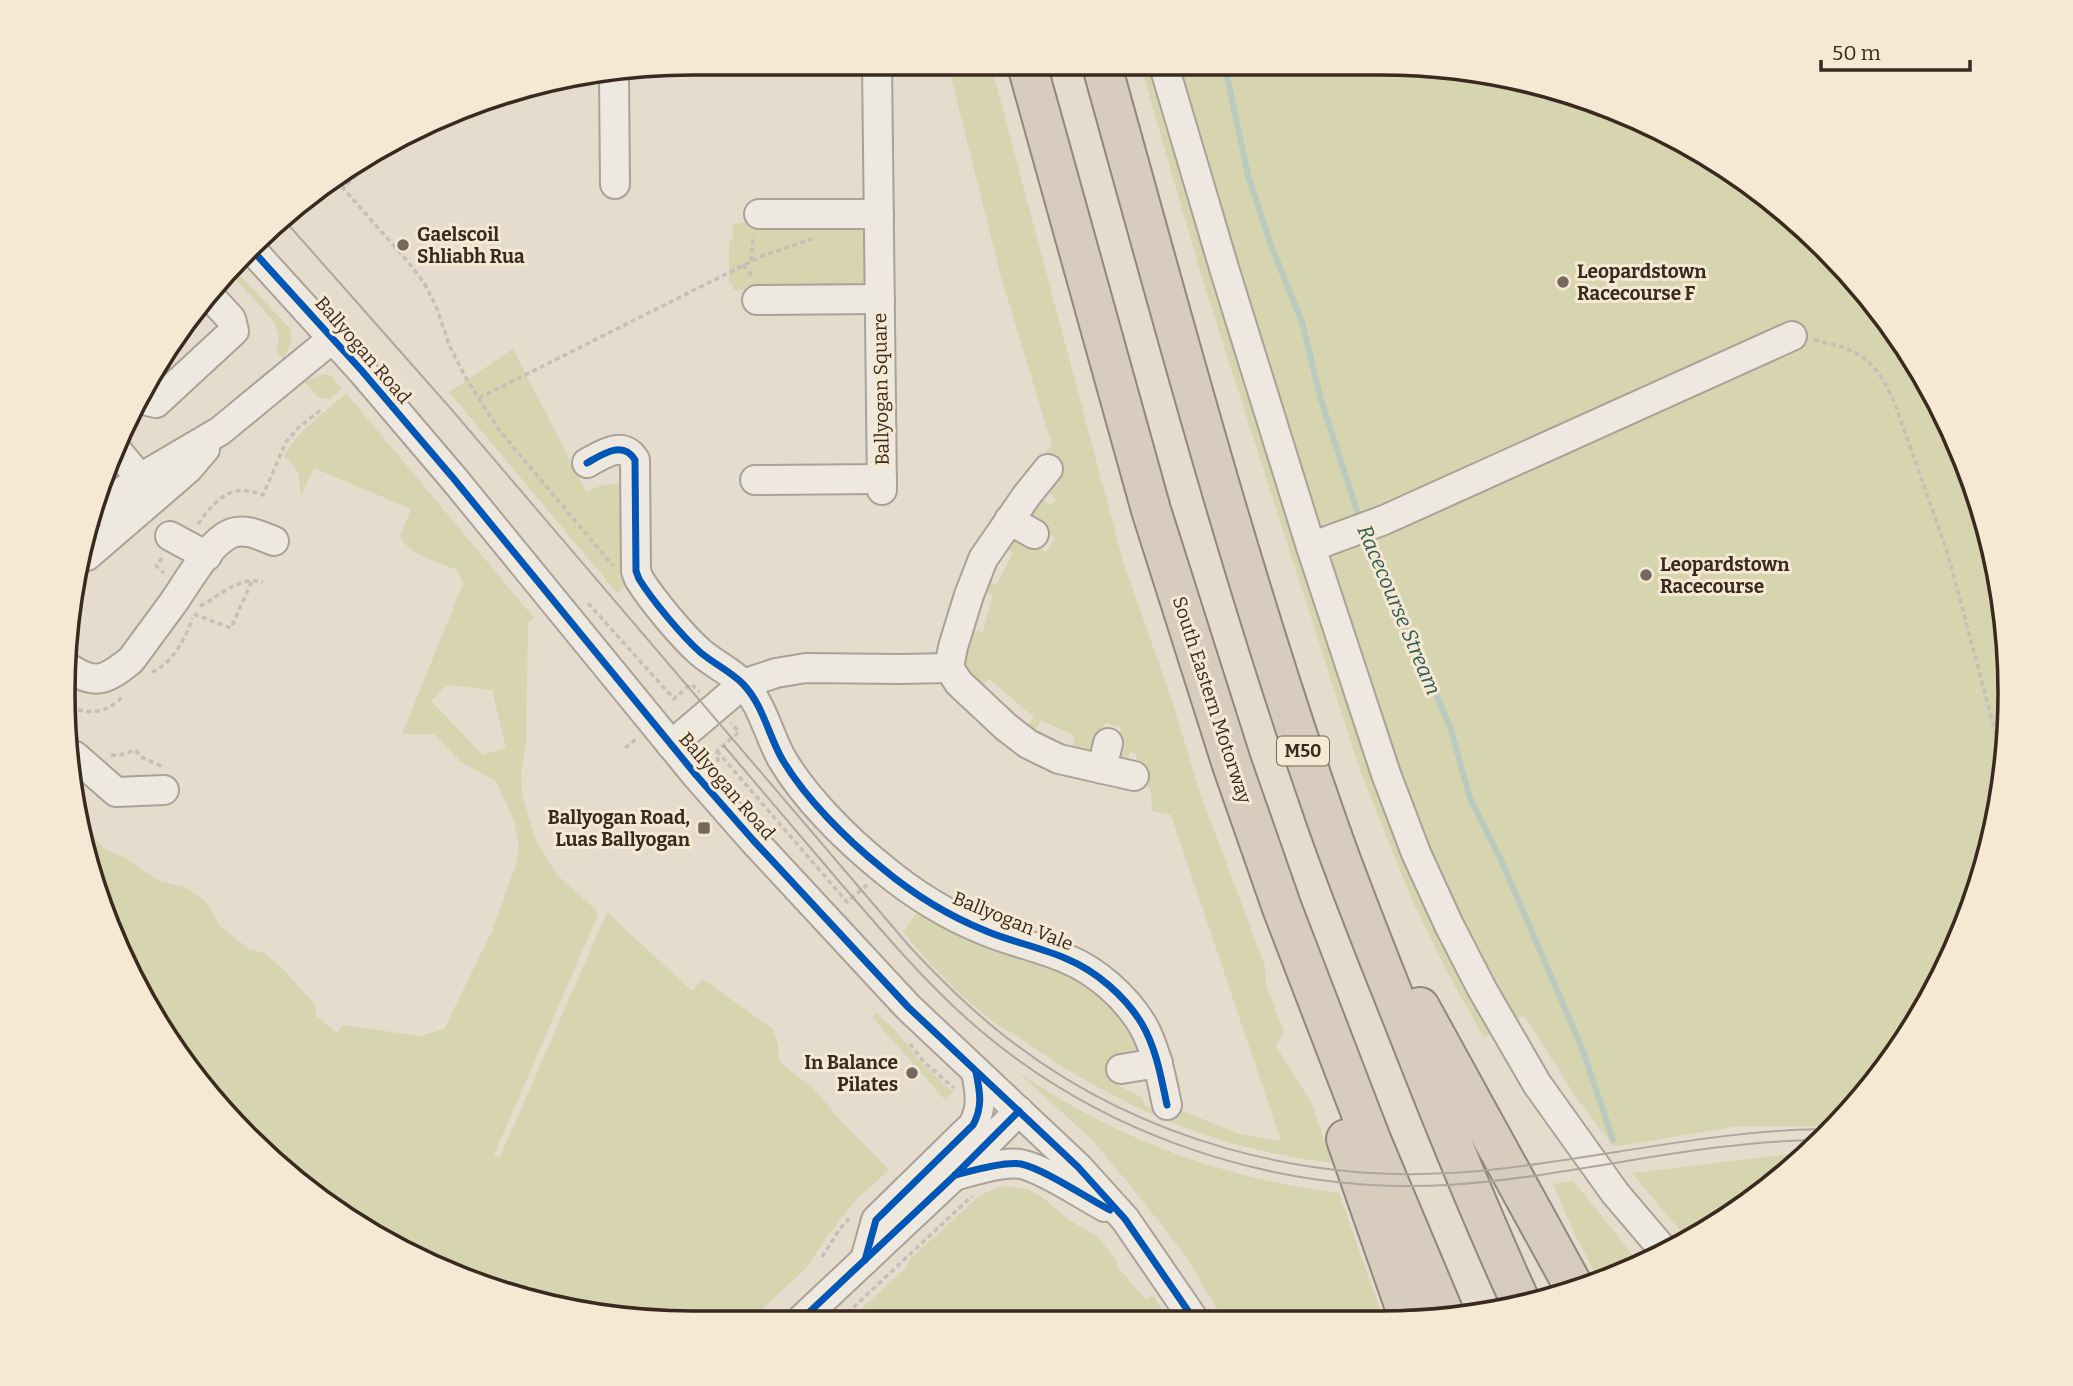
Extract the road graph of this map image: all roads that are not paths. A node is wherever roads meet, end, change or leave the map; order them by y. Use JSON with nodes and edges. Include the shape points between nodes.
{"nodes":[{"id":1,"x":877,"y":75,"type":"edge"},
{"id":2,"x":1030,"y":75,"type":"edge"},
{"id":3,"x":1105,"y":75,"type":"edge"},
{"id":4,"x":1167,"y":75,"type":"edge"},
{"id":5,"x":614,"y":81,"type":"edge"},
{"id":6,"x":1042,"y":122,"type":"junction"},
{"id":7,"x":1134,"y":180,"type":"junction"},
{"id":8,"x":615,"y":184,"type":"dead end"},
{"id":9,"x":759,"y":214,"type":"dead end"},
{"id":10,"x":879,"y":214,"type":"junction"},
{"id":11,"x":257,"y":255,"type":"edge"},
{"id":12,"x":880,"y":299,"type":"junction"},
{"id":13,"x":757,"y":300,"type":"dead end"},
{"id":14,"x":216,"y":302,"type":"edge"},
{"id":15,"x":1792,"y":336,"type":"road end"},
{"id":16,"x":332,"y":338,"type":"junction"},
{"id":17,"x":149,"y":401,"type":"edge"},
{"id":18,"x":220,"y":431,"type":"junction"},
{"id":19,"x":122,"y":457,"type":"edge"},
{"id":20,"x":587,"y":463,"type":"dead end"},
{"id":21,"x":1048,"y":469,"type":"dead end"},
{"id":22,"x":140,"y":478,"type":"junction"},
{"id":23,"x":755,"y":480,"type":"dead end"},
{"id":24,"x":104,"y":506,"type":"edge"},
{"id":25,"x":1009,"y":520,"type":"junction"},
{"id":26,"x":182,"y":532,"type":"road end"},
{"id":27,"x":1034,"y":534,"type":"dead end"},
{"id":28,"x":274,"y":541,"type":"dead end"},
{"id":29,"x":1311,"y":547,"type":"junction"},
{"id":30,"x":92,"y":552,"type":"edge"},
{"id":31,"x":207,"y":556,"type":"junction"},
{"id":32,"x":949,"y":668,"type":"junction"},
{"id":33,"x":76,"y":673,"type":"edge"},
{"id":34,"x":743,"y":684,"type":"junction"},
{"id":35,"x":658,"y":746,"type":"junction"},
{"id":36,"x":87,"y":766,"type":"edge"},
{"id":37,"x":1134,"y":776,"type":"dead end"},
{"id":38,"x":165,"y":779,"type":"road end"},
{"id":39,"x":1158,"y":1063,"type":"junction"},
{"id":40,"x":1121,"y":1069,"type":"dead end"},
{"id":41,"x":968,"y":1083,"type":"junction"},
{"id":42,"x":1167,"y":1105,"type":"dead end"},
{"id":43,"x":1019,"y":1111,"type":"junction"},
{"id":44,"x":965,"y":1184,"type":"junction"},
{"id":45,"x":1125,"y":1219,"type":"junction"},
{"id":46,"x":1659,"y":1244,"type":"edge"},
{"id":47,"x":865,"y":1259,"type":"junction"},
{"id":48,"x":1570,"y":1281,"type":"edge"},
{"id":49,"x":1518,"y":1295,"type":"edge"},
{"id":50,"x":1441,"y":1307,"type":"edge"},
{"id":51,"x":1406,"y":1310,"type":"edge"},
{"id":52,"x":809,"y":1311,"type":"edge"},
{"id":53,"x":1188,"y":1311,"type":"edge"}],
"edges":[{"from":1,"to":10,"type":"street","name":"Ballyogan Square"},
{"from":2,"to":6,"type":"highway","name":"South Eastern Motorway"},
{"from":3,"to":7,"type":"highway","number":"M50"},
{"from":4,"to":29,"type":"street"},
{"from":5,"to":8,"type":"street"},
{"from":6,"to":50,"type":"highway","name":"South Eastern Motorway","via":[[1151,509],[1232,765],[1372,1142]]},
{"from":6,"to":51,"type":"highway","via":[[1042,178],[1171,633]]},
{"from":7,"to":48,"type":"highway","via":[[1187,313],[1301,693],[1374,905],[1422,1011]]},
{"from":7,"to":49,"type":"highway","number":"M50","via":[[1221,487],[1321,805],[1443,1122]]},
{"from":9,"to":10,"type":"street"},
{"from":10,"to":12,"type":"street","name":"Ballyogan Square"},
{"from":11,"to":16,"type":"street","name":"Ballyogan Road"},
{"from":12,"to":13,"type":"street","name":"Ballyogan Square"},
{"from":12,"to":23,"type":"street","name":"Ballyogan Square","via":[[882,484]]},
{"from":14,"to":17,"type":"street","via":[[231,319],[234,331],[156,403]]},
{"from":15,"to":29,"type":"street","via":[[1384,520]]},
{"from":16,"to":18,"type":"street"},
{"from":16,"to":35,"type":"street","name":"Ballyogan Road","via":[[454,479]]},
{"from":18,"to":22,"type":"street"},
{"from":18,"to":30,"type":"street","via":[[188,469]]},
{"from":19,"to":22,"type":"street"},
{"from":20,"to":34,"type":"street","name":"Ballyogan Vale","via":[[618,449],[634,456],[639,579],[699,652]]},
{"from":21,"to":25,"type":"street"},
{"from":22,"to":24,"type":"street"},
{"from":25,"to":27,"type":"street"},
{"from":25,"to":32,"type":"street","via":[[976,575]]},
{"from":26,"to":31,"type":"street"},
{"from":28,"to":31,"type":"street","via":[[235,531]]},
{"from":29,"to":46,"type":"street","via":[[1386,774],[1449,925],[1537,1084],[1615,1193]]},
{"from":31,"to":33,"type":"street","via":[[131,660],[103,678]]},
{"from":32,"to":34,"type":"street","via":[[806,668]]},
{"from":32,"to":37,"type":"street","via":[[959,683],[1028,744],[1059,759],[1105,756]]},
{"from":34,"to":35,"type":"street"},
{"from":34,"to":39,"type":"street","name":"Ballyogan Vale","via":[[761,710],[783,761],[863,852],[953,915],[1089,971],[1118,994],[1141,1022]]},
{"from":35,"to":41,"type":"street","name":"Ballyogan Road","via":[[908,1007]]},
{"from":36,"to":38,"type":"street","via":[[116,792]]},
{"from":39,"to":40,"type":"street"},
{"from":39,"to":42,"type":"street","name":"Ballyogan Vale"},
{"from":41,"to":43,"type":"street","name":"Ballyogan Road"},
{"from":41,"to":47,"type":"street","via":[[981,1093],[973,1125],[876,1220]]},
{"from":43,"to":44,"type":"street"},
{"from":43,"to":45,"type":"street","name":"Ballyogan Road"},
{"from":44,"to":45,"type":"street","via":[[986,1168],[1019,1163]]},
{"from":44,"to":47,"type":"street"},
{"from":45,"to":53,"type":"street","name":"Ballyogan Road"},
{"from":47,"to":52,"type":"street"}]}
